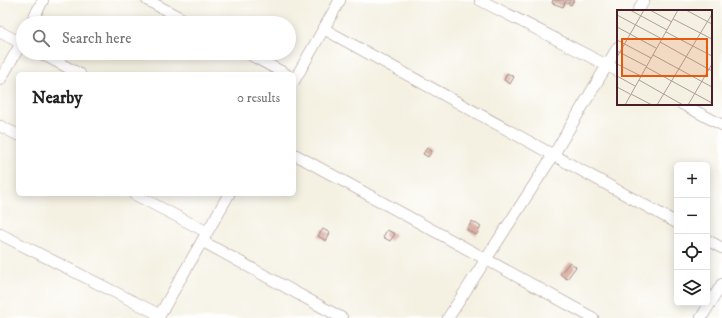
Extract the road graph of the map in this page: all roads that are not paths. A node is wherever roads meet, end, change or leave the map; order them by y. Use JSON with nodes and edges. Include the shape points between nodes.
{"nodes":[{"id":1,"x":43,"y":0,"type":"edge"},
{"id":2,"x":147,"y":0,"type":"edge"},
{"id":3,"x":480,"y":0,"type":"edge"},
{"id":4,"x":644,"y":0,"type":"edge"},
{"id":5,"x":336,"y":1,"type":"edge"},
{"id":6,"x":639,"y":10,"type":"edge"},
{"id":7,"x":35,"y":16,"type":"edge"},
{"id":8,"x":177,"y":16,"type":"edge"},
{"id":9,"x":324,"y":28,"type":"junction"},
{"id":10,"x":0,"y":32,"type":"edge"},
{"id":11,"x":16,"y":39,"type":"edge"},
{"id":12,"x":617,"y":49,"type":"edge"},
{"id":13,"x":16,"y":52,"type":"edge"},
{"id":14,"x":53,"y":60,"type":"edge"},
{"id":15,"x":260,"y":60,"type":"edge"},
{"id":16,"x":607,"y":66,"type":"junction"},
{"id":17,"x":617,"y":71,"type":"edge"},
{"id":18,"x":76,"y":72,"type":"edge"},
{"id":19,"x":281,"y":72,"type":"edge"},
{"id":20,"x":296,"y":72,"type":"edge"},
{"id":21,"x":0,"y":80,"type":"edge"},
{"id":22,"x":684,"y":105,"type":"edge"},
{"id":23,"x":722,"y":125,"type":"edge"},
{"id":24,"x":0,"y":126,"type":"edge"},
{"id":25,"x":16,"y":134,"type":"edge"},
{"id":26,"x":554,"y":154,"type":"junction"},
{"id":27,"x":296,"y":155,"type":"edge"},
{"id":28,"x":137,"y":196,"type":"edge"},
{"id":29,"x":228,"y":196,"type":"edge"},
{"id":30,"x":674,"y":221,"type":"edge"},
{"id":31,"x":0,"y":234,"type":"edge"},
{"id":32,"x":205,"y":236,"type":"junction"},
{"id":33,"x":710,"y":242,"type":"edge"},
{"id":34,"x":722,"y":248,"type":"edge"},
{"id":35,"x":486,"y":260,"type":"junction"},
{"id":36,"x":722,"y":284,"type":"edge"},
{"id":37,"x":159,"y":317,"type":"edge"},
{"id":38,"x":342,"y":318,"type":"edge"},
{"id":39,"x":448,"y":318,"type":"edge"},
{"id":40,"x":593,"y":318,"type":"edge"},
{"id":41,"x":701,"y":318,"type":"edge"}],
"edges":[{"from":1,"to":7,"type":"street"},
{"from":2,"to":8,"type":"street"},
{"from":3,"to":16,"type":"street"},
{"from":4,"to":6,"type":"street"},
{"from":5,"to":9,"type":"street"},
{"from":9,"to":20,"type":"street"},
{"from":9,"to":26,"type":"street"},
{"from":10,"to":11,"type":"street"},
{"from":12,"to":16,"type":"street"},
{"from":13,"to":21,"type":"street"},
{"from":14,"to":18,"type":"street"},
{"from":15,"to":19,"type":"street"},
{"from":16,"to":17,"type":"street"},
{"from":16,"to":26,"type":"street"},
{"from":22,"to":23,"type":"street"},
{"from":24,"to":25,"type":"street"},
{"from":26,"to":30,"type":"street"},
{"from":26,"to":35,"type":"street"},
{"from":27,"to":35,"type":"street"},
{"from":28,"to":32,"type":"street"},
{"from":29,"to":32,"type":"street"},
{"from":31,"to":37,"type":"street"},
{"from":32,"to":37,"type":"street"},
{"from":32,"to":38,"type":"street"},
{"from":33,"to":34,"type":"street"},
{"from":35,"to":39,"type":"street"},
{"from":35,"to":40,"type":"street"},
{"from":36,"to":41,"type":"street"}]}
